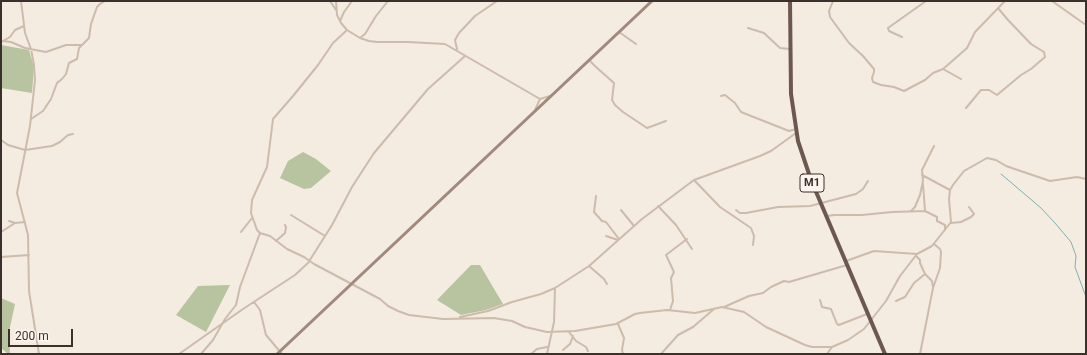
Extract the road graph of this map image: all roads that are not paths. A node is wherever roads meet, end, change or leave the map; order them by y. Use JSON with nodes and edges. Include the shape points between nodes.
{"nodes":[{"id":1,"x":21,"y":1,"type":"edge"},
{"id":2,"x":105,"y":1,"type":"edge"},
{"id":3,"x":330,"y":1,"type":"edge"},
{"id":4,"x":336,"y":1,"type":"edge"},
{"id":5,"x":352,"y":1,"type":"edge"},
{"id":6,"x":388,"y":1,"type":"edge"},
{"id":7,"x":497,"y":1,"type":"edge"},
{"id":8,"x":652,"y":1,"type":"edge"},
{"id":9,"x":790,"y":1,"type":"edge"},
{"id":10,"x":833,"y":1,"type":"edge"},
{"id":11,"x":926,"y":1,"type":"edge"},
{"id":12,"x":1005,"y":1,"type":"edge"},
{"id":13,"x":1052,"y":1,"type":"edge"},
{"id":14,"x":102,"y":2,"type":"edge"},
{"id":15,"x":998,"y":8,"type":"junction"},
{"id":16,"x":337,"y":11,"type":"junction"},
{"id":17,"x":340,"y":21,"type":"junction"},
{"id":18,"x":1086,"y":25,"type":"edge"},
{"id":19,"x":24,"y":26,"type":"junction"},
{"id":20,"x":748,"y":28,"type":"dead end"},
{"id":21,"x":347,"y":30,"type":"junction"},
{"id":22,"x":619,"y":32,"type":"junction"},
{"id":23,"x":902,"y":37,"type":"dead end"},
{"id":24,"x":360,"y":38,"type":"junction"},
{"id":25,"x":2,"y":42,"type":"edge"},
{"id":26,"x":82,"y":44,"type":"junction"},
{"id":27,"x":636,"y":44,"type":"dead end"},
{"id":28,"x":31,"y":49,"type":"junction"},
{"id":29,"x":790,"y":49,"type":"junction"},
{"id":30,"x":457,"y":50,"type":"junction"},
{"id":31,"x":465,"y":56,"type":"junction"},
{"id":32,"x":589,"y":60,"type":"junction"},
{"id":33,"x":943,"y":69,"type":"junction"},
{"id":34,"x":961,"y":79,"type":"dead end"},
{"id":35,"x":551,"y":96,"type":"junction"},
{"id":36,"x":721,"y":96,"type":"dead end"},
{"id":37,"x":540,"y":99,"type":"junction"},
{"id":38,"x":966,"y":108,"type":"dead end"},
{"id":39,"x":534,"y":112,"type":"junction"},
{"id":40,"x":31,"y":119,"type":"junction"},
{"id":41,"x":666,"y":121,"type":"dead end"},
{"id":42,"x":796,"y":131,"type":"junction"},
{"id":43,"x":73,"y":134,"type":"dead end"},
{"id":44,"x":1,"y":140,"type":"edge"},
{"id":45,"x":934,"y":146,"type":"dead end"},
{"id":46,"x":25,"y":150,"type":"junction"},
{"id":47,"x":922,"y":175,"type":"junction"},
{"id":48,"x":1086,"y":179,"type":"edge"},
{"id":49,"x":694,"y":180,"type":"junction"},
{"id":50,"x":868,"y":181,"type":"dead end"},
{"id":51,"x":923,"y":181,"type":"junction"},
{"id":52,"x":950,"y":190,"type":"junction"},
{"id":53,"x":596,"y":196,"type":"dead end"},
{"id":54,"x":821,"y":204,"type":"junction"},
{"id":55,"x":658,"y":206,"type":"junction"},
{"id":56,"x":968,"y":207,"type":"dead end"},
{"id":57,"x":620,"y":210,"type":"dead end"},
{"id":58,"x":736,"y":210,"type":"dead end"},
{"id":59,"x":910,"y":211,"type":"junction"},
{"id":60,"x":925,"y":211,"type":"junction"},
{"id":61,"x":292,"y":215,"type":"dead end"},
{"id":62,"x":827,"y":216,"type":"junction"},
{"id":63,"x":252,"y":218,"type":"junction"},
{"id":64,"x":9,"y":221,"type":"dead end"},
{"id":65,"x":25,"y":222,"type":"junction"},
{"id":66,"x":15,"y":223,"type":"junction"},
{"id":67,"x":951,"y":223,"type":"junction"},
{"id":68,"x":285,"y":225,"type":"dead end"},
{"id":69,"x":634,"y":226,"type":"junction"},
{"id":70,"x":945,"y":230,"type":"junction"},
{"id":71,"x":1,"y":232,"type":"edge"},
{"id":72,"x":241,"y":232,"type":"dead end"},
{"id":73,"x":260,"y":233,"type":"junction"},
{"id":74,"x":325,"y":236,"type":"junction"},
{"id":75,"x":606,"y":236,"type":"dead end"},
{"id":76,"x":686,"y":239,"type":"junction"},
{"id":77,"x":618,"y":240,"type":"junction"},
{"id":78,"x":276,"y":241,"type":"junction"},
{"id":79,"x":934,"y":244,"type":"junction"},
{"id":80,"x":753,"y":245,"type":"dead end"},
{"id":81,"x":692,"y":249,"type":"dead end"},
{"id":82,"x":29,"y":255,"type":"junction"},
{"id":83,"x":917,"y":255,"type":"junction"},
{"id":84,"x":1,"y":257,"type":"edge"},
{"id":85,"x":310,"y":261,"type":"junction"},
{"id":86,"x":847,"y":263,"type":"junction"},
{"id":87,"x":589,"y":266,"type":"junction"},
{"id":88,"x":925,"y":274,"type":"junction"},
{"id":89,"x":351,"y":284,"type":"junction"},
{"id":90,"x":607,"y":284,"type":"dead end"},
{"id":91,"x":555,"y":288,"type":"junction"},
{"id":92,"x":933,"y":288,"type":"junction"},
{"id":93,"x":820,"y":300,"type":"dead end"},
{"id":94,"x":896,"y":301,"type":"dead end"},
{"id":95,"x":254,"y":302,"type":"junction"},
{"id":96,"x":722,"y":308,"type":"junction"},
{"id":97,"x":714,"y":309,"type":"junction"},
{"id":98,"x":670,"y":310,"type":"junction"},
{"id":99,"x":868,"y":314,"type":"junction"},
{"id":100,"x":459,"y":318,"type":"junction"},
{"id":101,"x":871,"y":320,"type":"junction"},
{"id":102,"x":223,"y":323,"type":"junction"},
{"id":103,"x":618,"y":324,"type":"junction"},
{"id":104,"x":552,"y":332,"type":"junction"},
{"id":105,"x":569,"y":332,"type":"junction"},
{"id":106,"x":573,"y":336,"type":"junction"},
{"id":107,"x":548,"y":347,"type":"junction"},
{"id":108,"x":832,"y":347,"type":"junction"},
{"id":109,"x":563,"y":350,"type":"dead end"},
{"id":110,"x":281,"y":352,"type":"edge"},
{"id":111,"x":588,"y":352,"type":"dead end"},
{"id":112,"x":39,"y":354,"type":"edge"},
{"id":113,"x":179,"y":354,"type":"edge"},
{"id":114,"x":201,"y":354,"type":"edge"},
{"id":115,"x":277,"y":354,"type":"edge"},
{"id":116,"x":531,"y":354,"type":"edge"},
{"id":117,"x":547,"y":354,"type":"edge"},
{"id":118,"x":623,"y":354,"type":"edge"},
{"id":119,"x":661,"y":354,"type":"edge"},
{"id":120,"x":827,"y":354,"type":"edge"},
{"id":121,"x":884,"y":354,"type":"edge"},
{"id":122,"x":920,"y":354,"type":"edge"}],
"edges":[{"from":1,"to":19,"type":"street"},
{"from":2,"to":14,"type":"street"},
{"from":3,"to":16,"type":"street"},
{"from":4,"to":16,"type":"street"},
{"from":5,"to":17,"type":"street"},
{"from":6,"to":24,"type":"street"},
{"from":7,"to":30,"type":"street","via":[[477,14],[459,33],[455,40]]},
{"from":8,"to":22,"type":"main road"},
{"from":9,"to":29,"type":"highway","number":"M1"},
{"from":10,"to":33,"type":"street","via":[[829,11],[830,17],[849,43],[874,68],[872,78],[875,83],[906,90]]},
{"from":11,"to":23,"type":"street","via":[[888,28]]},
{"from":12,"to":15,"type":"street"},
{"from":13,"to":18,"type":"street"},
{"from":14,"to":26,"type":"street","via":[[93,18],[89,38]]},
{"from":15,"to":33,"type":"street","via":[[975,32],[967,48]]},
{"from":15,"to":38,"type":"street","via":[[1031,44],[1044,52],[1045,56],[997,95],[989,90],[982,90]]},
{"from":16,"to":17,"type":"street"},
{"from":17,"to":21,"type":"street"},
{"from":19,"to":25,"type":"street","via":[[15,30]]},
{"from":19,"to":28,"type":"street"},
{"from":20,"to":29,"type":"street","via":[[766,34],[780,48]]},
{"from":21,"to":24,"type":"street"},
{"from":21,"to":63,"type":"street","via":[[333,43],[273,119],[267,168],[251,203]]},
{"from":22,"to":27,"type":"street"},
{"from":22,"to":32,"type":"main road"},
{"from":24,"to":30,"type":"street","via":[[377,42],[443,43]]},
{"from":25,"to":28,"type":"street","via":[[11,42]]},
{"from":26,"to":28,"type":"street","via":[[66,44],[46,52]]},
{"from":26,"to":40,"type":"street","via":[[77,59],[69,64],[65,76],[56,84],[51,99],[43,110]]},
{"from":28,"to":40,"type":"street","via":[[35,73]]},
{"from":29,"to":42,"type":"highway","number":"M1","via":[[790,94]]},
{"from":30,"to":31,"type":"street"},
{"from":31,"to":37,"type":"street"},
{"from":31,"to":74,"type":"street","via":[[428,89],[374,153]]},
{"from":32,"to":35,"type":"main road"},
{"from":32,"to":41,"type":"street","via":[[614,83],[612,100],[623,112],[646,128]]},
{"from":33,"to":34,"type":"street"},
{"from":35,"to":37,"type":"street"},
{"from":35,"to":39,"type":"main road"},
{"from":36,"to":42,"type":"street","via":[[725,95],[735,103],[741,112],[789,131]]},
{"from":37,"to":39,"type":"street"},
{"from":39,"to":89,"type":"main road"},
{"from":40,"to":46,"type":"street"},
{"from":42,"to":49,"type":"street","via":[[760,156]]},
{"from":42,"to":54,"type":"highway","number":"M1","via":[[807,170]]},
{"from":43,"to":46,"type":"street","via":[[52,146]]},
{"from":44,"to":46,"type":"street"},
{"from":45,"to":47,"type":"street","via":[[926,160]]},
{"from":46,"to":65,"type":"street","via":[[17,191]]},
{"from":47,"to":51,"type":"street"},
{"from":47,"to":52,"type":"street"},
{"from":48,"to":52,"type":"street","via":[[1050,181],[987,158],[964,171]]},
{"from":49,"to":55,"type":"street"},
{"from":49,"to":80,"type":"street","via":[[720,207],[751,228],[754,236]]},
{"from":50,"to":54,"type":"street","via":[[860,192]]},
{"from":51,"to":59,"type":"street","via":[[915,207]]},
{"from":51,"to":60,"type":"street"},
{"from":52,"to":67,"type":"street"},
{"from":53,"to":77,"type":"street","via":[[594,212],[606,222]]},
{"from":54,"to":58,"type":"street","via":[[778,207],[746,213]]},
{"from":54,"to":62,"type":"highway","number":"M1"},
{"from":55,"to":69,"type":"street"},
{"from":55,"to":76,"type":"street"},
{"from":56,"to":67,"type":"street","via":[[974,214],[971,217]]},
{"from":57,"to":69,"type":"street"},
{"from":59,"to":60,"type":"street"},
{"from":59,"to":62,"type":"street"},
{"from":60,"to":70,"type":"street","via":[[937,217],[937,221],[945,225]]},
{"from":61,"to":74,"type":"street"},
{"from":62,"to":86,"type":"highway","number":"M1"},
{"from":63,"to":72,"type":"street"},
{"from":63,"to":73,"type":"street"},
{"from":64,"to":66,"type":"street"},
{"from":65,"to":66,"type":"street"},
{"from":65,"to":82,"type":"street"},
{"from":66,"to":71,"type":"street"},
{"from":67,"to":70,"type":"street"},
{"from":68,"to":78,"type":"street","via":[[285,233]]},
{"from":69,"to":77,"type":"street"},
{"from":70,"to":79,"type":"street"},
{"from":73,"to":78,"type":"street"},
{"from":73,"to":102,"type":"street","via":[[237,301]]},
{"from":74,"to":85,"type":"street"},
{"from":75,"to":77,"type":"street"},
{"from":76,"to":81,"type":"street"},
{"from":76,"to":98,"type":"street","via":[[666,255],[674,272],[671,278],[673,301]]},
{"from":77,"to":87,"type":"street"},
{"from":78,"to":85,"type":"street"},
{"from":79,"to":83,"type":"street"},
{"from":79,"to":92,"type":"street","via":[[940,249],[942,256]]},
{"from":82,"to":84,"type":"street"},
{"from":82,"to":112,"type":"street","via":[[29,291]]},
{"from":83,"to":86,"type":"street","via":[[874,251]]},
{"from":83,"to":88,"type":"street"},
{"from":83,"to":101,"type":"street"},
{"from":85,"to":89,"type":"street"},
{"from":85,"to":95,"type":"street","via":[[295,275]]},
{"from":86,"to":96,"type":"street","via":[[790,282],[784,281],[763,293]]},
{"from":86,"to":99,"type":"highway","number":"M1"},
{"from":87,"to":90,"type":"street"},
{"from":87,"to":91,"type":"street"},
{"from":88,"to":92,"type":"street","via":[[932,281]]},
{"from":88,"to":94,"type":"street","via":[[914,283],[905,297]]},
{"from":89,"to":100,"type":"street","via":[[404,313],[443,319]]},
{"from":89,"to":110,"type":"main road"},
{"from":91,"to":100,"type":"street"},
{"from":91,"to":104,"type":"street"},
{"from":92,"to":122,"type":"street"},
{"from":93,"to":99,"type":"street","via":[[822,306],[831,308],[839,325]]},
{"from":95,"to":102,"type":"street"},
{"from":95,"to":110,"type":"street","via":[[260,310],[266,335]]},
{"from":96,"to":97,"type":"street"},
{"from":96,"to":108,"type":"street","via":[[744,312],[766,327],[805,345]]},
{"from":97,"to":98,"type":"street","via":[[695,313]]},
{"from":97,"to":119,"type":"street","via":[[693,327],[678,334]]},
{"from":98,"to":103,"type":"street","via":[[637,314]]},
{"from":99,"to":101,"type":"highway","number":"M1"},
{"from":100,"to":104,"type":"street","via":[[494,318],[512,321],[538,331]]},
{"from":101,"to":108,"type":"street","via":[[857,336]]},
{"from":101,"to":121,"type":"highway","number":"M1"},
{"from":102,"to":113,"type":"street"},
{"from":102,"to":114,"type":"street"},
{"from":103,"to":105,"type":"street"},
{"from":103,"to":118,"type":"street","via":[[624,338]]},
{"from":104,"to":105,"type":"street"},
{"from":104,"to":107,"type":"street"},
{"from":105,"to":106,"type":"street"},
{"from":106,"to":109,"type":"street","via":[[570,344]]},
{"from":106,"to":111,"type":"street"},
{"from":107,"to":116,"type":"street","via":[[537,349]]},
{"from":107,"to":117,"type":"street"},
{"from":108,"to":120,"type":"street"},
{"from":110,"to":115,"type":"main road"}]}
